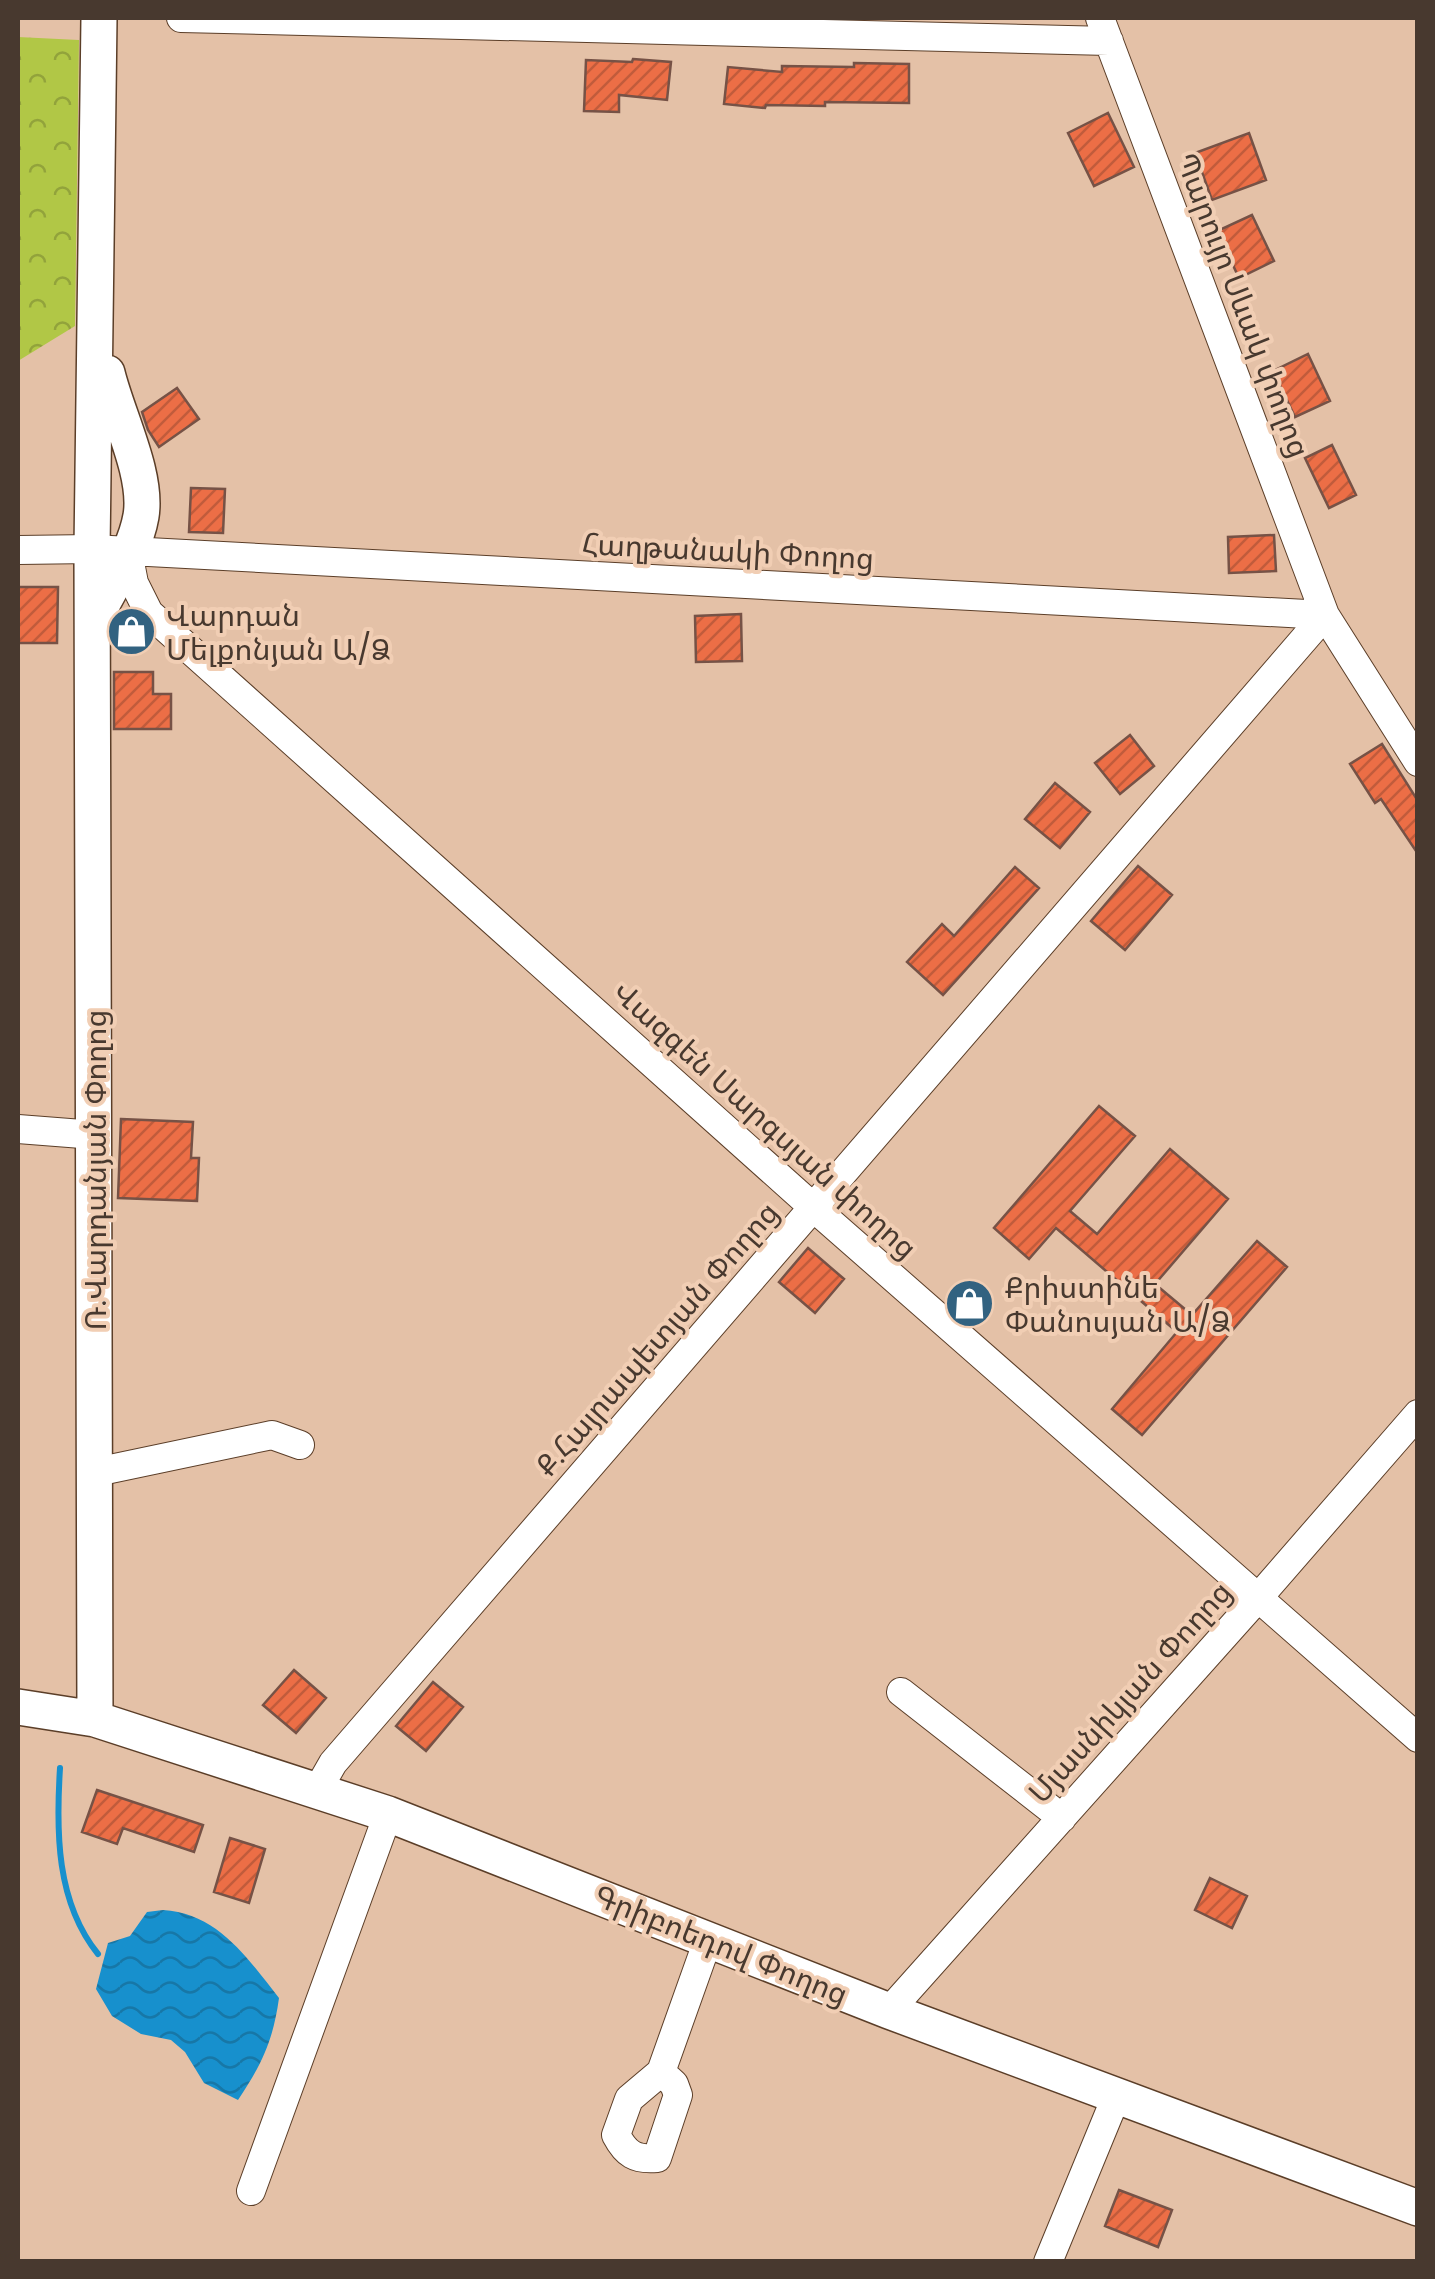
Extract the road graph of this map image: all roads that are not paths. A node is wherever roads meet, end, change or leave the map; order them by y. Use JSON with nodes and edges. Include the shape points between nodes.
{"nodes":[{"id":1,"x":99,"y":18,"type":"edge"},
{"id":2,"x":181,"y":18,"type":"edge"},
{"id":3,"x":1104,"y":29,"type":"edge"},
{"id":4,"x":96,"y":328,"type":"junction"},
{"id":5,"x":92,"y":549,"type":"junction"},
{"id":6,"x":18,"y":550,"type":"edge"},
{"id":7,"x":128,"y":552,"type":"junction"},
{"id":8,"x":1325,"y":615,"type":"junction"},
{"id":9,"x":94,"y":622,"type":"junction"},
{"id":10,"x":1418,"y":762,"type":"edge"},
{"id":11,"x":18,"y":1129,"type":"edge"},
{"id":12,"x":95,"y":1135,"type":"junction"},
{"id":13,"x":814,"y":1208,"type":"junction"},
{"id":14,"x":1418,"y":1414,"type":"edge"},
{"id":15,"x":300,"y":1445,"type":"dead end"},
{"id":16,"x":96,"y":1472,"type":"junction"},
{"id":17,"x":1257,"y":1599,"type":"junction"},
{"id":18,"x":901,"y":1692,"type":"dead end"},
{"id":19,"x":18,"y":1707,"type":"edge"},
{"id":20,"x":95,"y":1719,"type":"junction"},
{"id":21,"x":1418,"y":1738,"type":"edge"},
{"id":22,"x":317,"y":1791,"type":"junction"},
{"id":23,"x":388,"y":1814,"type":"junction"},
{"id":24,"x":1062,"y":1818,"type":"junction"},
{"id":25,"x":708,"y":1940,"type":"junction"},
{"id":26,"x":889,"y":2012,"type":"junction"},
{"id":27,"x":662,"y":2072,"type":"dead end"},
{"id":28,"x":1116,"y":2098,"type":"junction"},
{"id":29,"x":251,"y":2190,"type":"dead end"},
{"id":30,"x":1418,"y":2208,"type":"edge"},
{"id":31,"x":1048,"y":2262,"type":"edge"}],
"edges":[{"from":1,"to":4,"type":"main road"},
{"from":2,"to":3,"type":"street"},
{"from":3,"to":8,"type":"street","name":"Պարույր Սևակ փողոց"},
{"from":4,"to":5,"type":"main road","name":"Ռ.Վարդանյան Փողոց"},
{"from":4,"to":7,"type":"main road","via":[[139,476],[141,516]]},
{"from":5,"to":6,"type":"street"},
{"from":5,"to":7,"type":"street"},
{"from":5,"to":9,"type":"main road","name":"Ռ.Վարդանյան Փողոց"},
{"from":7,"to":8,"type":"street","name":"Հաղթանակի Փողոց"},
{"from":7,"to":9,"type":"main road"},
{"from":7,"to":13,"type":"street","name":"Վազգեն Սարգսյան փողոց","via":[[148,614]]},
{"from":8,"to":10,"type":"street","name":"Պարույր Սևակ փողոց"},
{"from":8,"to":13,"type":"street","name":"Ք.Հայրապետյան Փողոց"},
{"from":9,"to":12,"type":"main road","name":"Ռ.Վարդանյան Փողոց"},
{"from":11,"to":12,"type":"street"},
{"from":12,"to":16,"type":"main road","name":"Ռ.Վարդանյան Փողոց"},
{"from":13,"to":17,"type":"street","name":"Վազգեն Սարգսյան փողոց"},
{"from":13,"to":22,"type":"street","name":"Ք.Հայրապետյան Փողոց","via":[[332,1763]]},
{"from":14,"to":17,"type":"street","name":"Մյասնիկյան Փողոց"},
{"from":15,"to":16,"type":"street","via":[[272,1435]]},
{"from":16,"to":20,"type":"main road","name":"Ռ.Վարդանյան Փողոց"},
{"from":17,"to":21,"type":"street","name":"Վազգեն Սարգսյան փողոց"},
{"from":17,"to":24,"type":"street","name":"Մյասնիկյան Փողոց"},
{"from":18,"to":24,"type":"street"},
{"from":19,"to":20,"type":"main road","name":"Գրիբոեդով Փողոց"},
{"from":20,"to":22,"type":"main road","name":"Գրիբոեդով Փողոց"},
{"from":22,"to":23,"type":"main road","name":"Գրիբոեդով Փողոց"},
{"from":23,"to":25,"type":"main road","name":"Գրիբոեդով Փողոց"},
{"from":23,"to":29,"type":"street"},
{"from":24,"to":26,"type":"street","name":"Մյասնիկյան Փողոց"},
{"from":25,"to":26,"type":"main road","name":"Գրիբոեդով Փողոց"},
{"from":25,"to":27,"type":"street"},
{"from":26,"to":28,"type":"main road","name":"Գրիբոեդով Փողոց"},
{"from":28,"to":30,"type":"main road","name":"Գրիբոեդով Փողոց"},
{"from":28,"to":31,"type":"street"}]}
